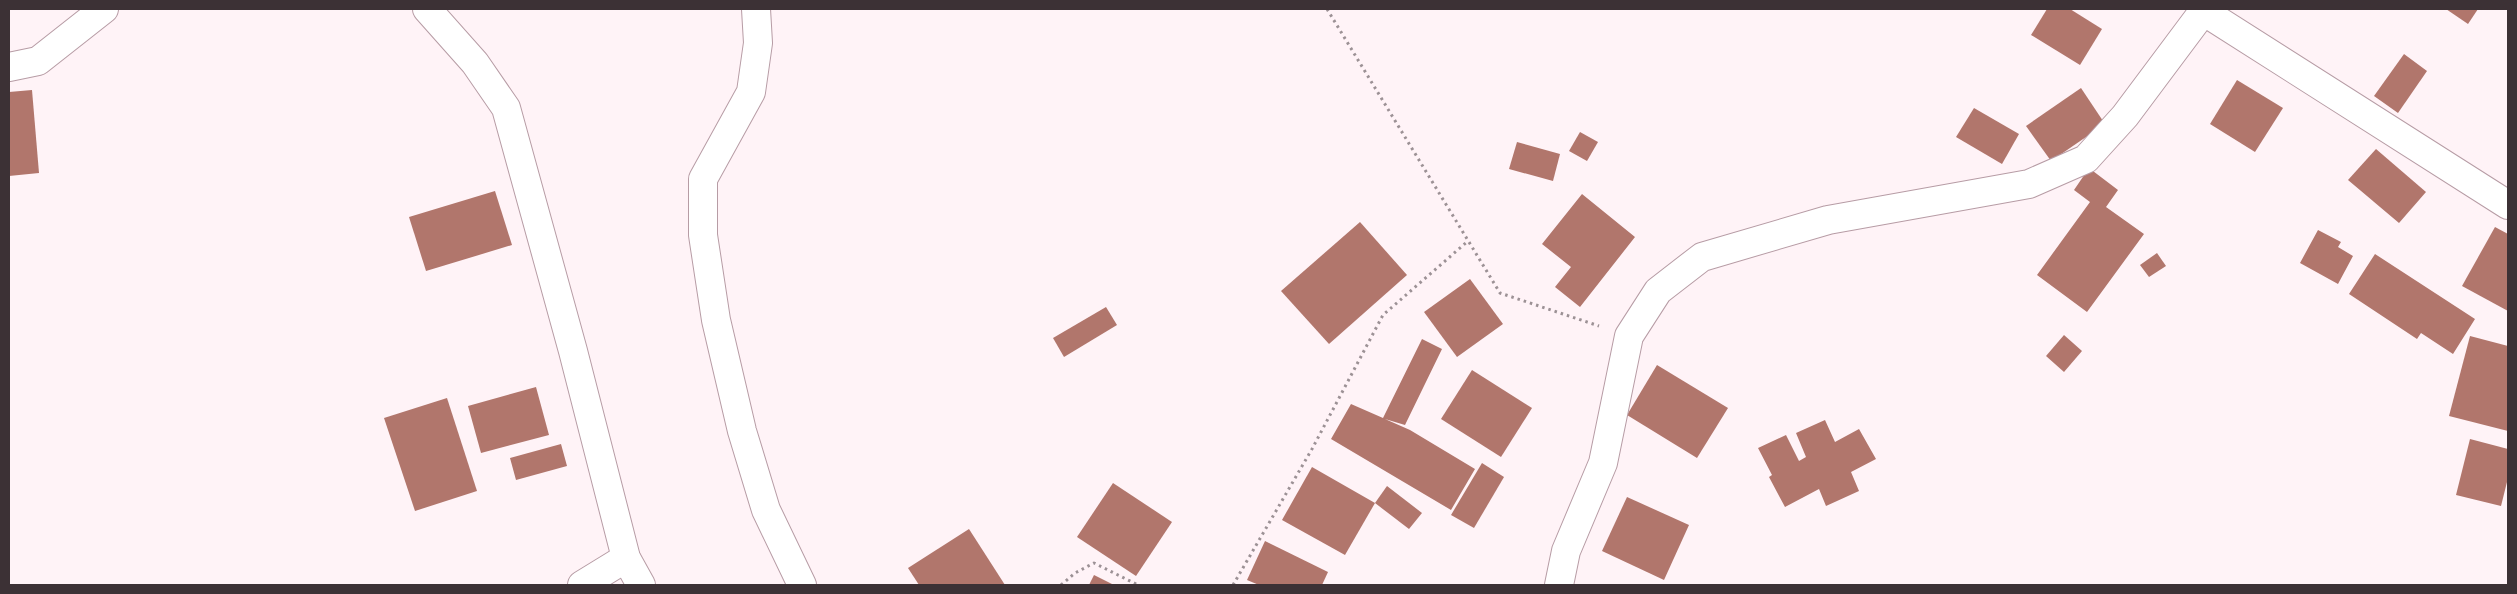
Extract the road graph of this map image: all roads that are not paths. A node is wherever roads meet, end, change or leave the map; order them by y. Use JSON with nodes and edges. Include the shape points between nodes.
{"nodes":[{"id":1,"x":104,"y":9,"type":"edge"},
{"id":2,"x":428,"y":9,"type":"edge"},
{"id":3,"x":756,"y":9,"type":"edge"},
{"id":4,"x":2204,"y":10,"type":"edge"},
{"id":5,"x":9,"y":67,"type":"edge"},
{"id":6,"x":2508,"y":205,"type":"edge"},
{"id":7,"x":626,"y":558,"type":"junction"},
{"id":8,"x":582,"y":585,"type":"edge"},
{"id":9,"x":641,"y":585,"type":"edge"},
{"id":10,"x":802,"y":585,"type":"edge"},
{"id":11,"x":1559,"y":585,"type":"edge"}],
"edges":[{"from":1,"to":5,"type":"street","via":[[38,61]]},
{"from":2,"to":7,"type":"street","via":[[476,62],[506,108]]},
{"from":3,"to":10,"type":"street","via":[[758,43],[751,92],[703,179],[703,235],[716,320],[742,431],[766,510]]},
{"from":4,"to":6,"type":"street"},
{"from":4,"to":11,"type":"street","via":[[2125,116],[2086,159],[2029,184],[1828,220],[1702,257],[1658,291],[1629,336],[1603,464],[1566,551]]},
{"from":7,"to":8,"type":"street"},
{"from":7,"to":9,"type":"street"}]}
